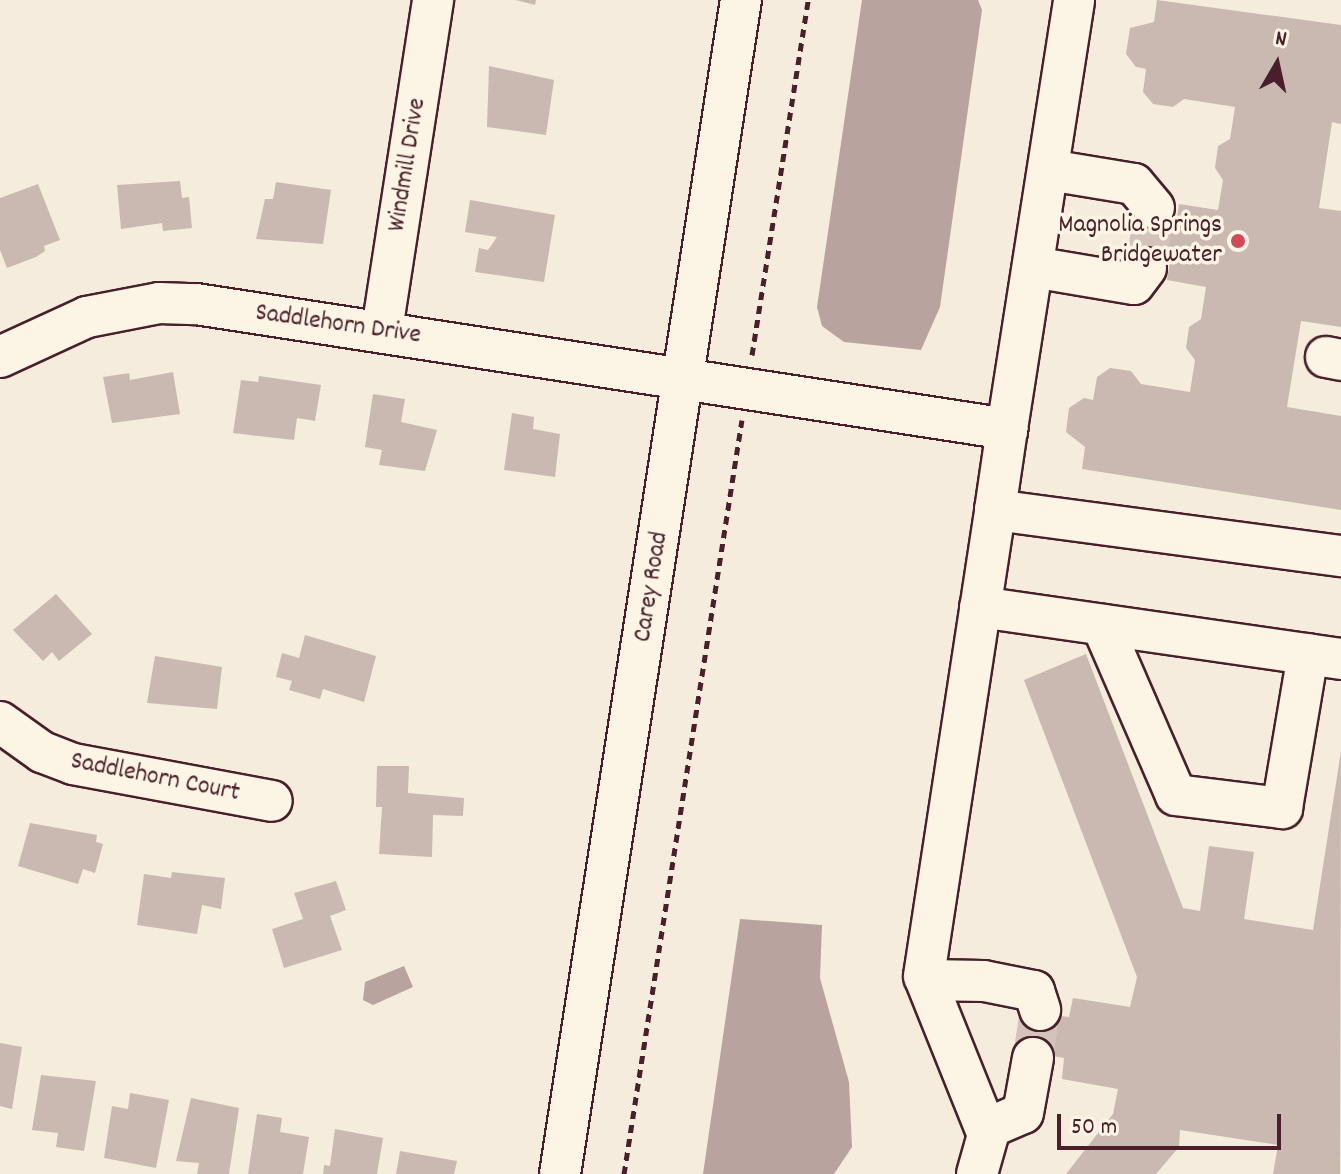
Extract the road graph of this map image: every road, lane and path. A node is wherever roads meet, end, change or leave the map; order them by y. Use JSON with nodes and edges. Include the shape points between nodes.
{"nodes":[{"id":1,"x":433,"y":0,"type":"edge"},
{"id":2,"x":741,"y":0,"type":"edge"},
{"id":3,"x":808,"y":0,"type":"edge"},
{"id":4,"x":1074,"y":0,"type":"edge"},
{"id":5,"x":1049,"y":170,"type":"junction"},
{"id":6,"x":1154,"y":208,"type":"dead end"},
{"id":7,"x":1033,"y":267,"type":"junction"},
{"id":8,"x":1146,"y":268,"type":"dead end"},
{"id":9,"x":382,"y":330,"type":"junction"},
{"id":10,"x":0,"y":357,"type":"edge"},
{"id":11,"x":684,"y":380,"type":"junction"},
{"id":12,"x":747,"y":389,"type":"junction"},
{"id":13,"x":1007,"y":429,"type":"junction"},
{"id":14,"x":995,"y":510,"type":"junction"},
{"id":15,"x":1341,"y":556,"type":"edge"},
{"id":16,"x":980,"y":607,"type":"junction"},
{"id":17,"x":1102,"y":625,"type":"junction"},
{"id":18,"x":1324,"y":656,"type":"edge"},
{"id":19,"x":0,"y":722,"type":"edge"},
{"id":20,"x":272,"y":801,"type":"dead end"},
{"id":21,"x":926,"y":980,"type":"junction"},
{"id":22,"x":1040,"y":1010,"type":"dead end"},
{"id":23,"x":1033,"y":1058,"type":"tunnel mouth"},
{"id":24,"x":986,"y":1129,"type":"junction"},
{"id":25,"x":560,"y":1174,"type":"edge"},
{"id":26,"x":624,"y":1174,"type":"edge"},
{"id":27,"x":977,"y":1174,"type":"edge"}],
"edges":[{"from":1,"to":9,"type":"street","name":"Windmill Drive"},
{"from":2,"to":11,"type":"street","name":"Carey Road"},
{"from":3,"to":12,"type":"path"},
{"from":4,"to":5,"type":"street"},
{"from":5,"to":6,"type":"street","via":[[1134,184]]},
{"from":5,"to":7,"type":"street"},
{"from":7,"to":8,"type":"street","via":[[1134,284]]},
{"from":7,"to":13,"type":"street"},
{"from":9,"to":10,"type":"street","name":"Saddlehorn Drive","via":[[159,303],[87,317]]},
{"from":9,"to":11,"type":"street","name":"Saddlehorn Drive"},
{"from":11,"to":12,"type":"street","name":"Saddlehorn Drive"},
{"from":11,"to":25,"type":"street","name":"Carey Road"},
{"from":12,"to":13,"type":"street","name":"Saddlehorn Drive"},
{"from":12,"to":26,"type":"path"},
{"from":13,"to":14,"type":"street"},
{"from":14,"to":15,"type":"street"},
{"from":14,"to":16,"type":"street"},
{"from":16,"to":17,"type":"street"},
{"from":16,"to":21,"type":"street"},
{"from":17,"to":18,"type":"street"},
{"from":17,"to":18,"type":"street","via":[[1176,795],[1282,808]]},
{"from":19,"to":20,"type":"street","name":"Saddlehorn Court","via":[[42,752],[73,764]]},
{"from":21,"to":22,"type":"street","via":[[984,981],[1034,991]]},
{"from":21,"to":24,"type":"street"},
{"from":23,"to":24,"type":"street","via":[[1023,1113]]},
{"from":24,"to":27,"type":"street"}]}
